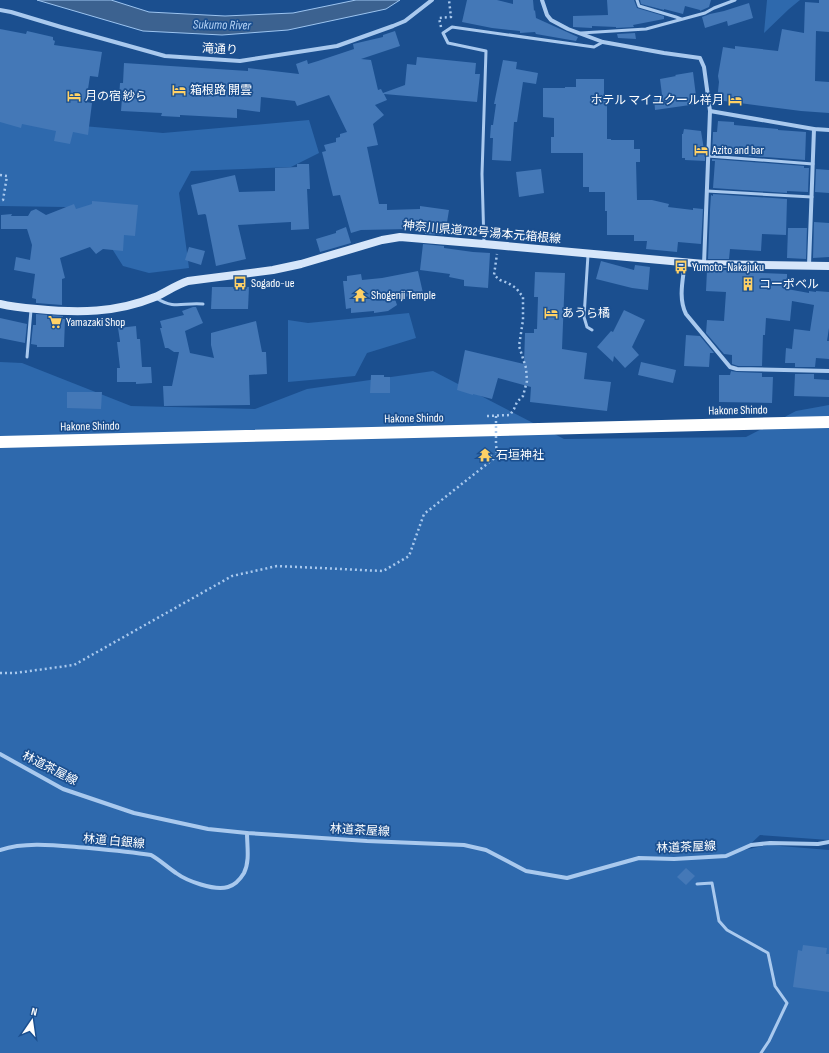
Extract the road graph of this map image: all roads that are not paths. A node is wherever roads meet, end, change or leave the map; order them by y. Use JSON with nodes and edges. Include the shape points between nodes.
{"nodes":[{"id":1,"x":432,"y":0,"type":"edge"},
{"id":2,"x":542,"y":0,"type":"edge"},
{"id":3,"x":637,"y":0,"type":"edge"},
{"id":4,"x":734,"y":0,"type":"edge"},
{"id":5,"x":729,"y":1,"type":"edge"},
{"id":6,"x":0,"y":10,"type":"edge"},
{"id":7,"x":681,"y":19,"type":"junction"},
{"id":8,"x":581,"y":33,"type":"junction"},
{"id":9,"x":603,"y":42,"type":"junction"},
{"id":10,"x":710,"y":111,"type":"junction"},
{"id":11,"x":814,"y":129,"type":"junction"},
{"id":12,"x":829,"y":130,"type":"edge"},
{"id":13,"x":708,"y":156,"type":"junction"},
{"id":14,"x":813,"y":164,"type":"junction"},
{"id":15,"x":707,"y":191,"type":"junction"},
{"id":16,"x":812,"y":197,"type":"junction"},
{"id":17,"x":484,"y":244,"type":"junction"},
{"id":18,"x":588,"y":253,"type":"junction"},
{"id":19,"x":685,"y":262,"type":"junction"},
{"id":20,"x":704,"y":264,"type":"junction"},
{"id":21,"x":809,"y":266,"type":"junction"},
{"id":22,"x":829,"y":266,"type":"edge"},
{"id":23,"x":155,"y":297,"type":"junction"},
{"id":24,"x":0,"y":304,"type":"edge"},
{"id":25,"x":203,"y":304,"type":"dead end"},
{"id":26,"x":31,"y":308,"type":"junction"},
{"id":27,"x":592,"y":330,"type":"dead end"},
{"id":28,"x":27,"y":357,"type":"dead end"},
{"id":29,"x":829,"y":371,"type":"edge"},
{"id":30,"x":829,"y":422,"type":"edge"},
{"id":31,"x":0,"y":442,"type":"edge"},
{"id":32,"x":0,"y":754,"type":"edge"},
{"id":33,"x":247,"y":833,"type":"junction"},
{"id":34,"x":829,"y":842,"type":"edge"},
{"id":35,"x":0,"y":850,"type":"edge"},
{"id":36,"x":698,"y":884,"type":"dead end"},
{"id":37,"x":761,"y":1053,"type":"edge"}],
"edges":[{"from":1,"to":6,"type":"street","name":"滝通り","via":[[405,21],[338,46],[240,61],[165,56]]},
{"from":2,"to":8,"type":"street","via":[[551,20]]},
{"from":3,"to":7,"type":"lane","via":[[639,6]]},
{"from":4,"to":5,"type":"lane"},
{"from":5,"to":7,"type":"lane","via":[[704,13]]},
{"from":7,"to":8,"type":"lane","via":[[646,29]]},
{"from":8,"to":9,"type":"street"},
{"from":9,"to":10,"type":"street","via":[[700,58],[704,67]]},
{"from":9,"to":17,"type":"lane","via":[[594,47],[452,27],[443,33],[448,43],[486,51],[482,174]]},
{"from":10,"to":11,"type":"street"},
{"from":10,"to":13,"type":"street"},
{"from":11,"to":12,"type":"street"},
{"from":11,"to":14,"type":"street"},
{"from":13,"to":14,"type":"lane"},
{"from":13,"to":15,"type":"street"},
{"from":14,"to":16,"type":"street"},
{"from":15,"to":16,"type":"lane"},
{"from":15,"to":20,"type":"street"},
{"from":16,"to":21,"type":"street"},
{"from":17,"to":18,"type":"main road","name":"神奈川県道732号湯本元箱根線"},
{"from":17,"to":23,"type":"main road","name":"神奈川県道732号湯本元箱根線","via":[[409,237],[390,238],[301,264],[188,281]]},
{"from":18,"to":19,"type":"main road","name":"神奈川県道732号湯本元箱根線"},
{"from":18,"to":27,"type":"lane","via":[[584,317],[587,327]]},
{"from":19,"to":20,"type":"main road","name":"神奈川県道732号湯本元箱根線"},
{"from":19,"to":29,"type":"street","via":[[682,298],[686,314],[730,367]]},
{"from":20,"to":21,"type":"main road","name":"神奈川県道732号湯本元箱根線"},
{"from":21,"to":22,"type":"main road","name":"神奈川県道732号湯本元箱根線"},
{"from":23,"to":25,"type":"lane","via":[[177,306]]},
{"from":23,"to":26,"type":"main road","name":"神奈川県道732号湯本元箱根線","via":[[92,312]]},
{"from":24,"to":26,"type":"main road","name":"神奈川県道732号湯本元箱根線"},
{"from":26,"to":28,"type":"lane"},
{"from":30,"to":31,"type":"highway","name":"Hakone Shindo"},
{"from":32,"to":33,"type":"street","name":"林道茶屋線","via":[[63,789],[134,813],[208,829]]},
{"from":33,"to":34,"type":"street","name":"林道茶屋線","via":[[464,845],[486,850],[526,871],[567,878],[639,858],[726,856],[751,845],[770,842]]},
{"from":33,"to":35,"type":"street","name":"林道 白銀線","via":[[247,862],[244,872],[238,881],[228,887],[214,887],[188,879],[175,873],[151,855],[65,846],[34,845]]},
{"from":36,"to":37,"type":"lane","via":[[712,883],[720,921],[727,930],[768,953],[774,986],[787,1003]]}]}
